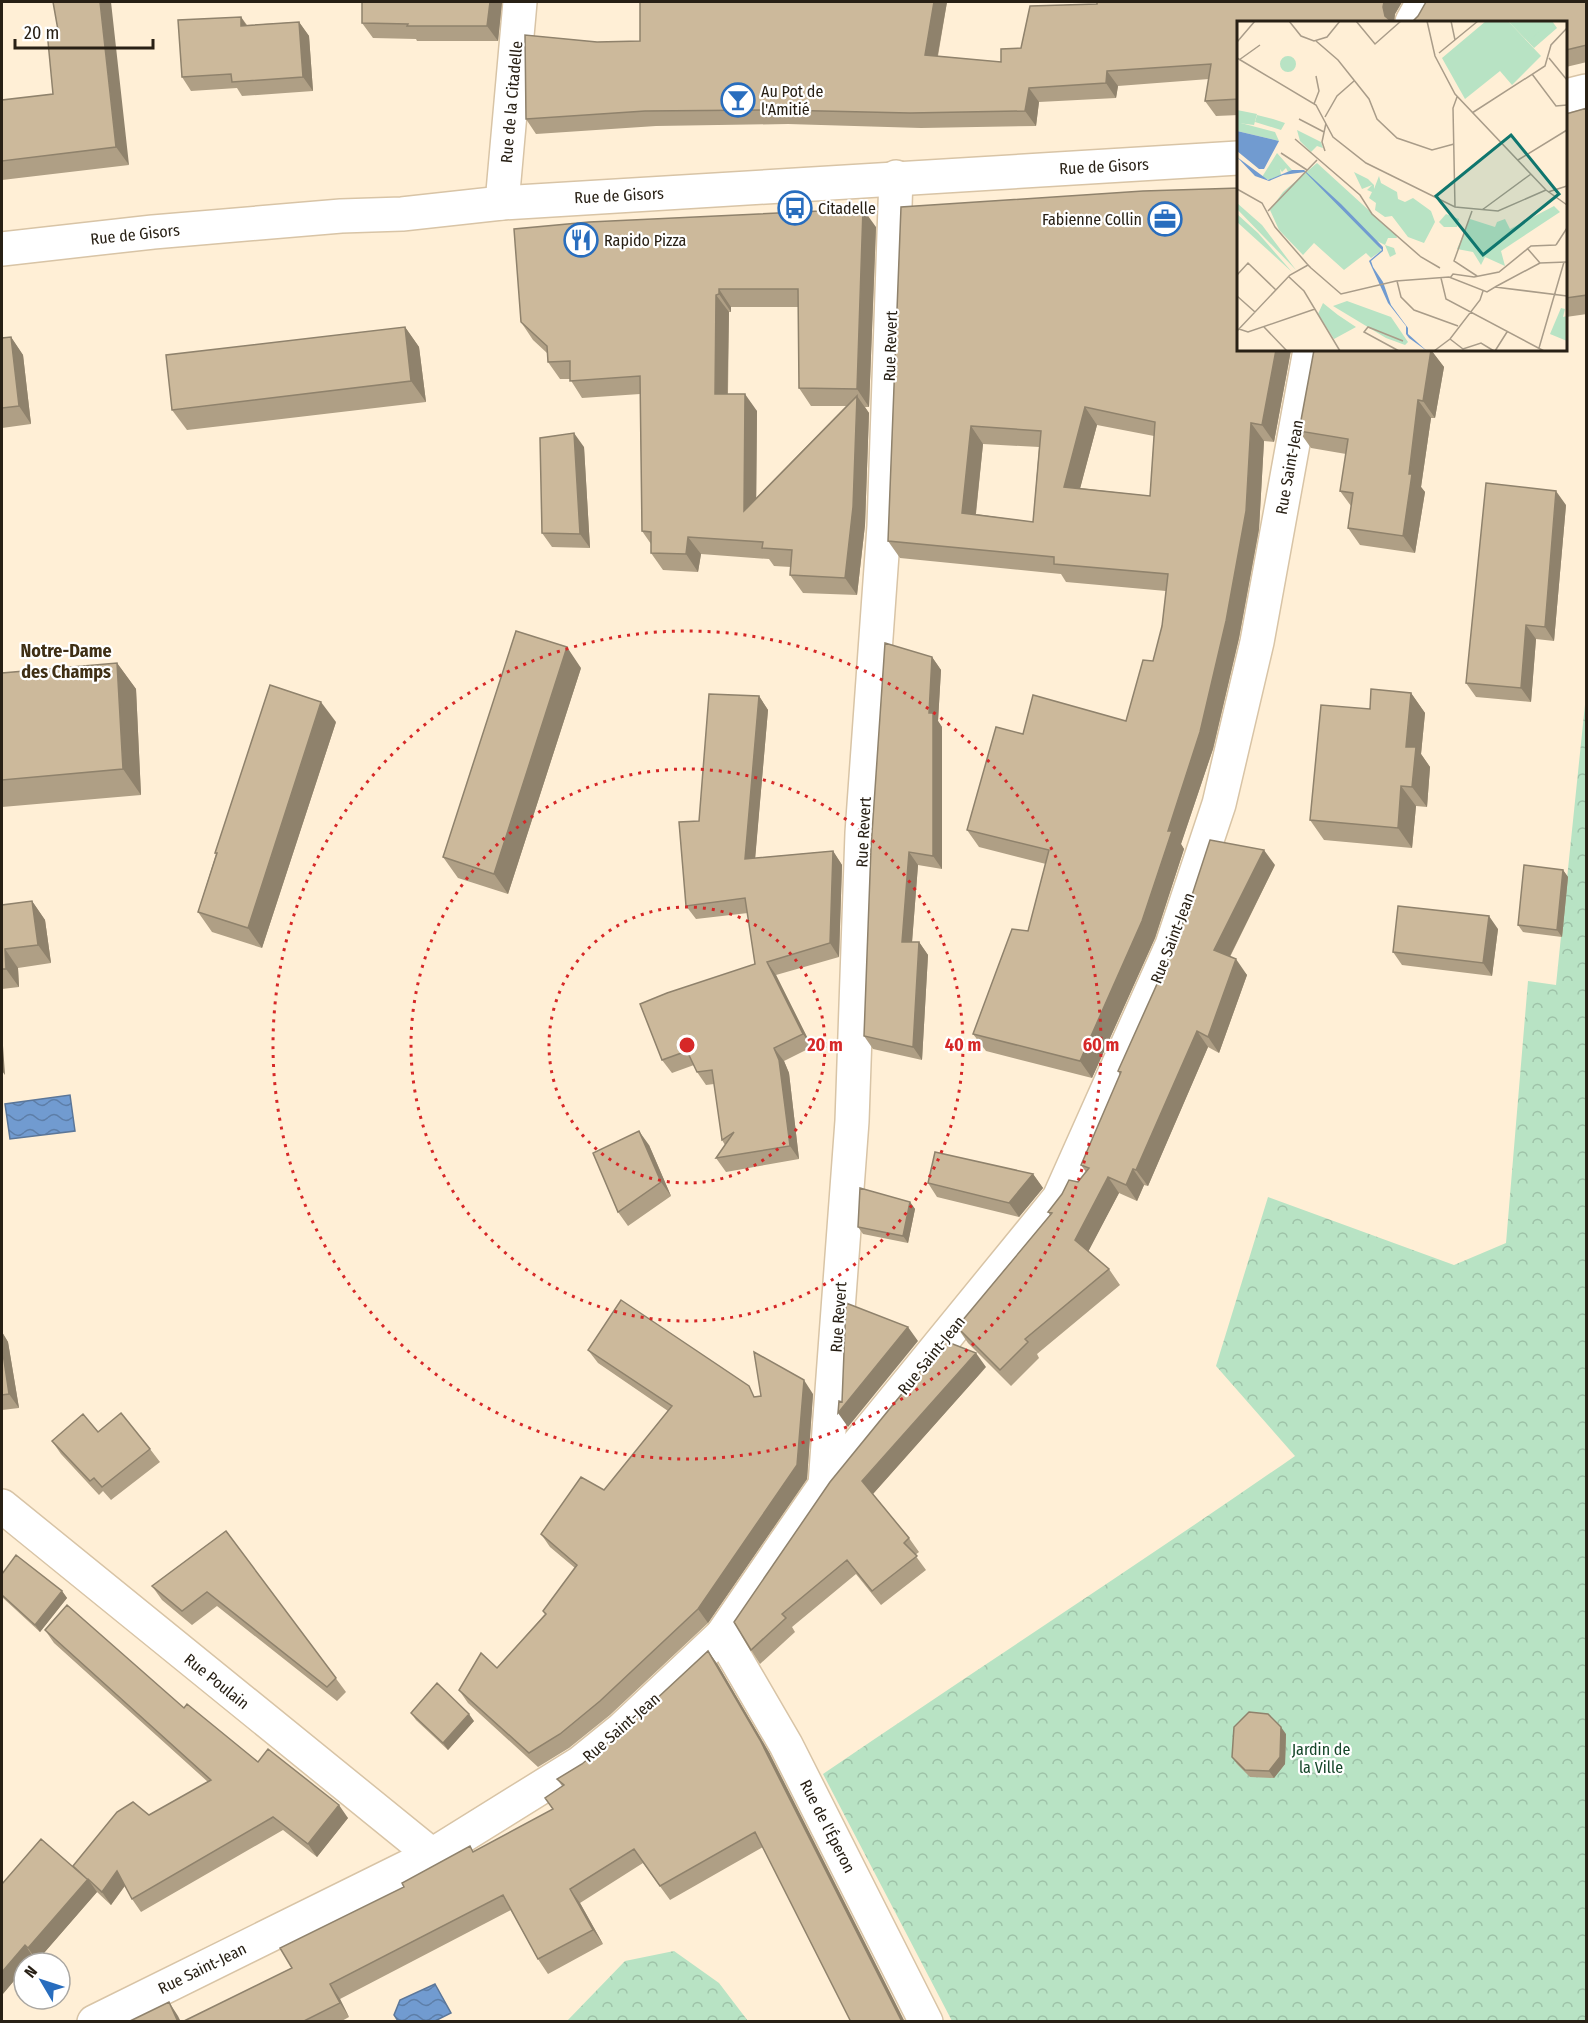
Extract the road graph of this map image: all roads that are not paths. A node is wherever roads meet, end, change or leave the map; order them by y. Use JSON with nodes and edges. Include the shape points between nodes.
{"nodes":[{"id":1,"x":520,"y":2,"type":"edge"},
{"id":2,"x":1424,"y":2,"type":"edge"},
{"id":3,"x":1414,"y":21,"type":"edge"},
{"id":4,"x":1587,"y":91,"type":"edge"},
{"id":5,"x":1567,"y":96,"type":"edge"},
{"id":6,"x":1237,"y":158,"type":"edge"},
{"id":7,"x":896,"y":177,"type":"junction"},
{"id":8,"x":502,"y":202,"type":"junction"},
{"id":9,"x":2,"y":249,"type":"edge"},
{"id":10,"x":1310,"y":351,"type":"edge"},
{"id":11,"x":825,"y":1485,"type":"junction"},
{"id":12,"x":2,"y":1506,"type":"edge"},
{"id":13,"x":722,"y":1635,"type":"junction"},
{"id":14,"x":432,"y":1855,"type":"junction"},
{"id":15,"x":94,"y":2022,"type":"edge"},
{"id":16,"x":926,"y":2022,"type":"edge"}],
"edges":[{"from":1,"to":8,"type":"street","name":"Rue de la Citadelle"},
{"from":2,"to":3,"type":"street"},
{"from":4,"to":5,"type":"street"},
{"from":6,"to":7,"type":"street","name":"Rue de Gisors"},
{"from":7,"to":8,"type":"street","name":"Rue de Gisors"},
{"from":7,"to":11,"type":"street","name":"Rue Revert","via":[[884,526],[862,833],[852,1121]]},
{"from":8,"to":9,"type":"street","name":"Rue de Gisors"},
{"from":10,"to":11,"type":"street","name":"Rue Saint-Jean","via":[[1257,642],[1219,804],[1172,945],[1059,1198]]},
{"from":11,"to":13,"type":"street","name":"Rue Saint-Jean"},
{"from":12,"to":14,"type":"street","name":"Rue Poulain"},
{"from":13,"to":14,"type":"street","name":"Rue Saint-Jean","via":[[580,1763]]},
{"from":13,"to":16,"type":"street","name":"Rue de l'Éperon","via":[[786,1744]]},
{"from":14,"to":15,"type":"street","name":"Rue Saint-Jean"}]}
